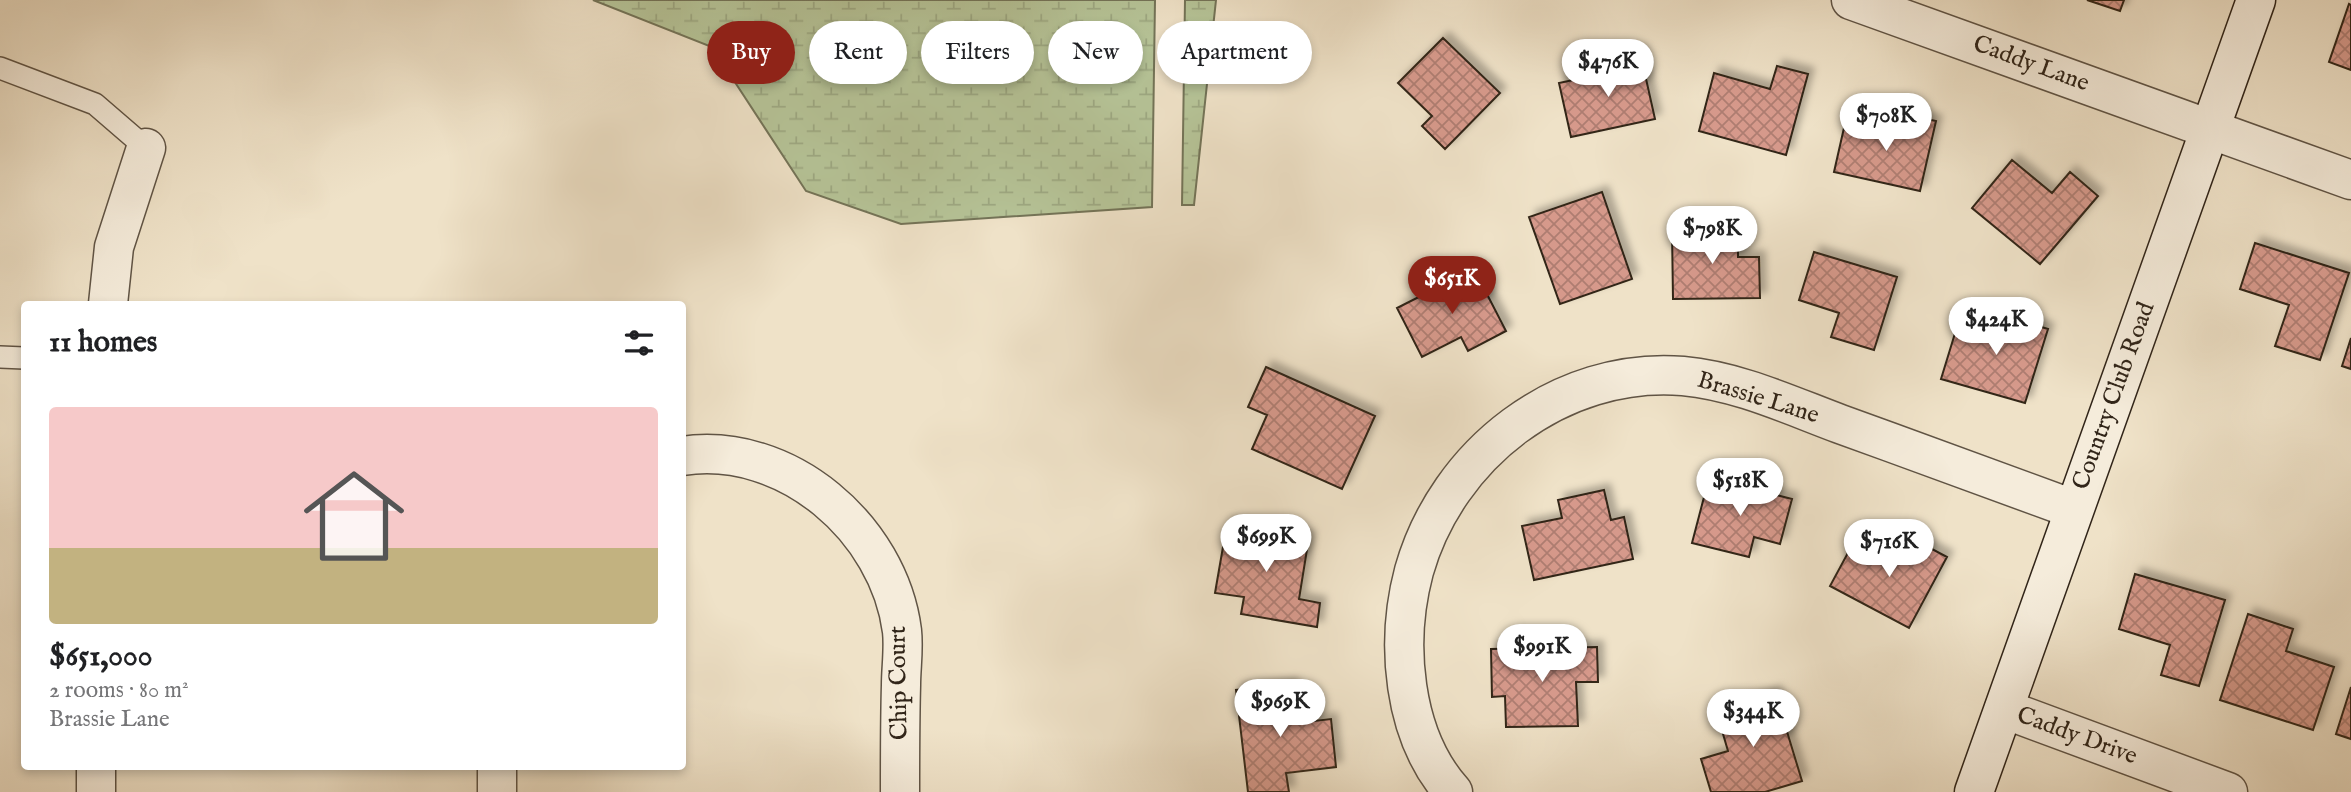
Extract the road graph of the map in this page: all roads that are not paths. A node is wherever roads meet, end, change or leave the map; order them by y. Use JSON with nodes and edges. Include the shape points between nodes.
{"nodes":[{"id":1,"x":1851,"y":0,"type":"edge"},
{"id":2,"x":2256,"y":0,"type":"edge"},
{"id":3,"x":0,"y":68,"type":"edge"},
{"id":4,"x":2210,"y":128,"type":"junction"},
{"id":5,"x":146,"y":148,"type":"joint"},
{"id":6,"x":2351,"y":180,"type":"edge"},
{"id":7,"x":108,"y":301,"type":"edge"},
{"id":8,"x":0,"y":357,"type":"edge"},
{"id":9,"x":21,"y":358,"type":"edge"},
{"id":10,"x":686,"y":455,"type":"edge"},
{"id":11,"x":2073,"y":509,"type":"junction"},
{"id":12,"x":2004,"y":709,"type":"junction"},
{"id":13,"x":96,"y":770,"type":"edge"},
{"id":14,"x":497,"y":770,"type":"edge"},
{"id":15,"x":96,"y":792,"type":"edge"},
{"id":16,"x":497,"y":792,"type":"edge"},
{"id":17,"x":900,"y":792,"type":"edge"},
{"id":18,"x":1453,"y":792,"type":"edge"},
{"id":19,"x":1974,"y":792,"type":"edge"},
{"id":20,"x":2228,"y":792,"type":"edge"}],
"edges":[{"from":1,"to":4,"type":"street","name":"Caddy Lane"},
{"from":2,"to":4,"type":"street","name":"Country Club Road"},
{"from":3,"to":5,"type":"lane","via":[[95,104]]},
{"from":4,"to":6,"type":"street"},
{"from":4,"to":11,"type":"street","name":"Country Club Road"},
{"from":5,"to":7,"type":"street","via":[[114,247]]},
{"from":8,"to":9,"type":"lane"},
{"from":10,"to":17,"type":"street","name":"Chip Court","via":[[743,459],[779,470],[816,490],[849,519],[876,556],[894,597],[902,632]]},
{"from":11,"to":12,"type":"street","name":"Country Club Road"},
{"from":11,"to":18,"type":"street","name":"Brassie Lane","via":[[1717,381],[1683,376],[1628,378],[1554,400],[1499,437],[1475,461],[1427,535],[1410,587],[1404,642],[1410,697],[1435,768]]},
{"from":12,"to":19,"type":"street","name":"Country Club Road"},
{"from":12,"to":20,"type":"street","name":"Caddy Drive"},
{"from":13,"to":15,"type":"street"},
{"from":14,"to":16,"type":"street"}]}
